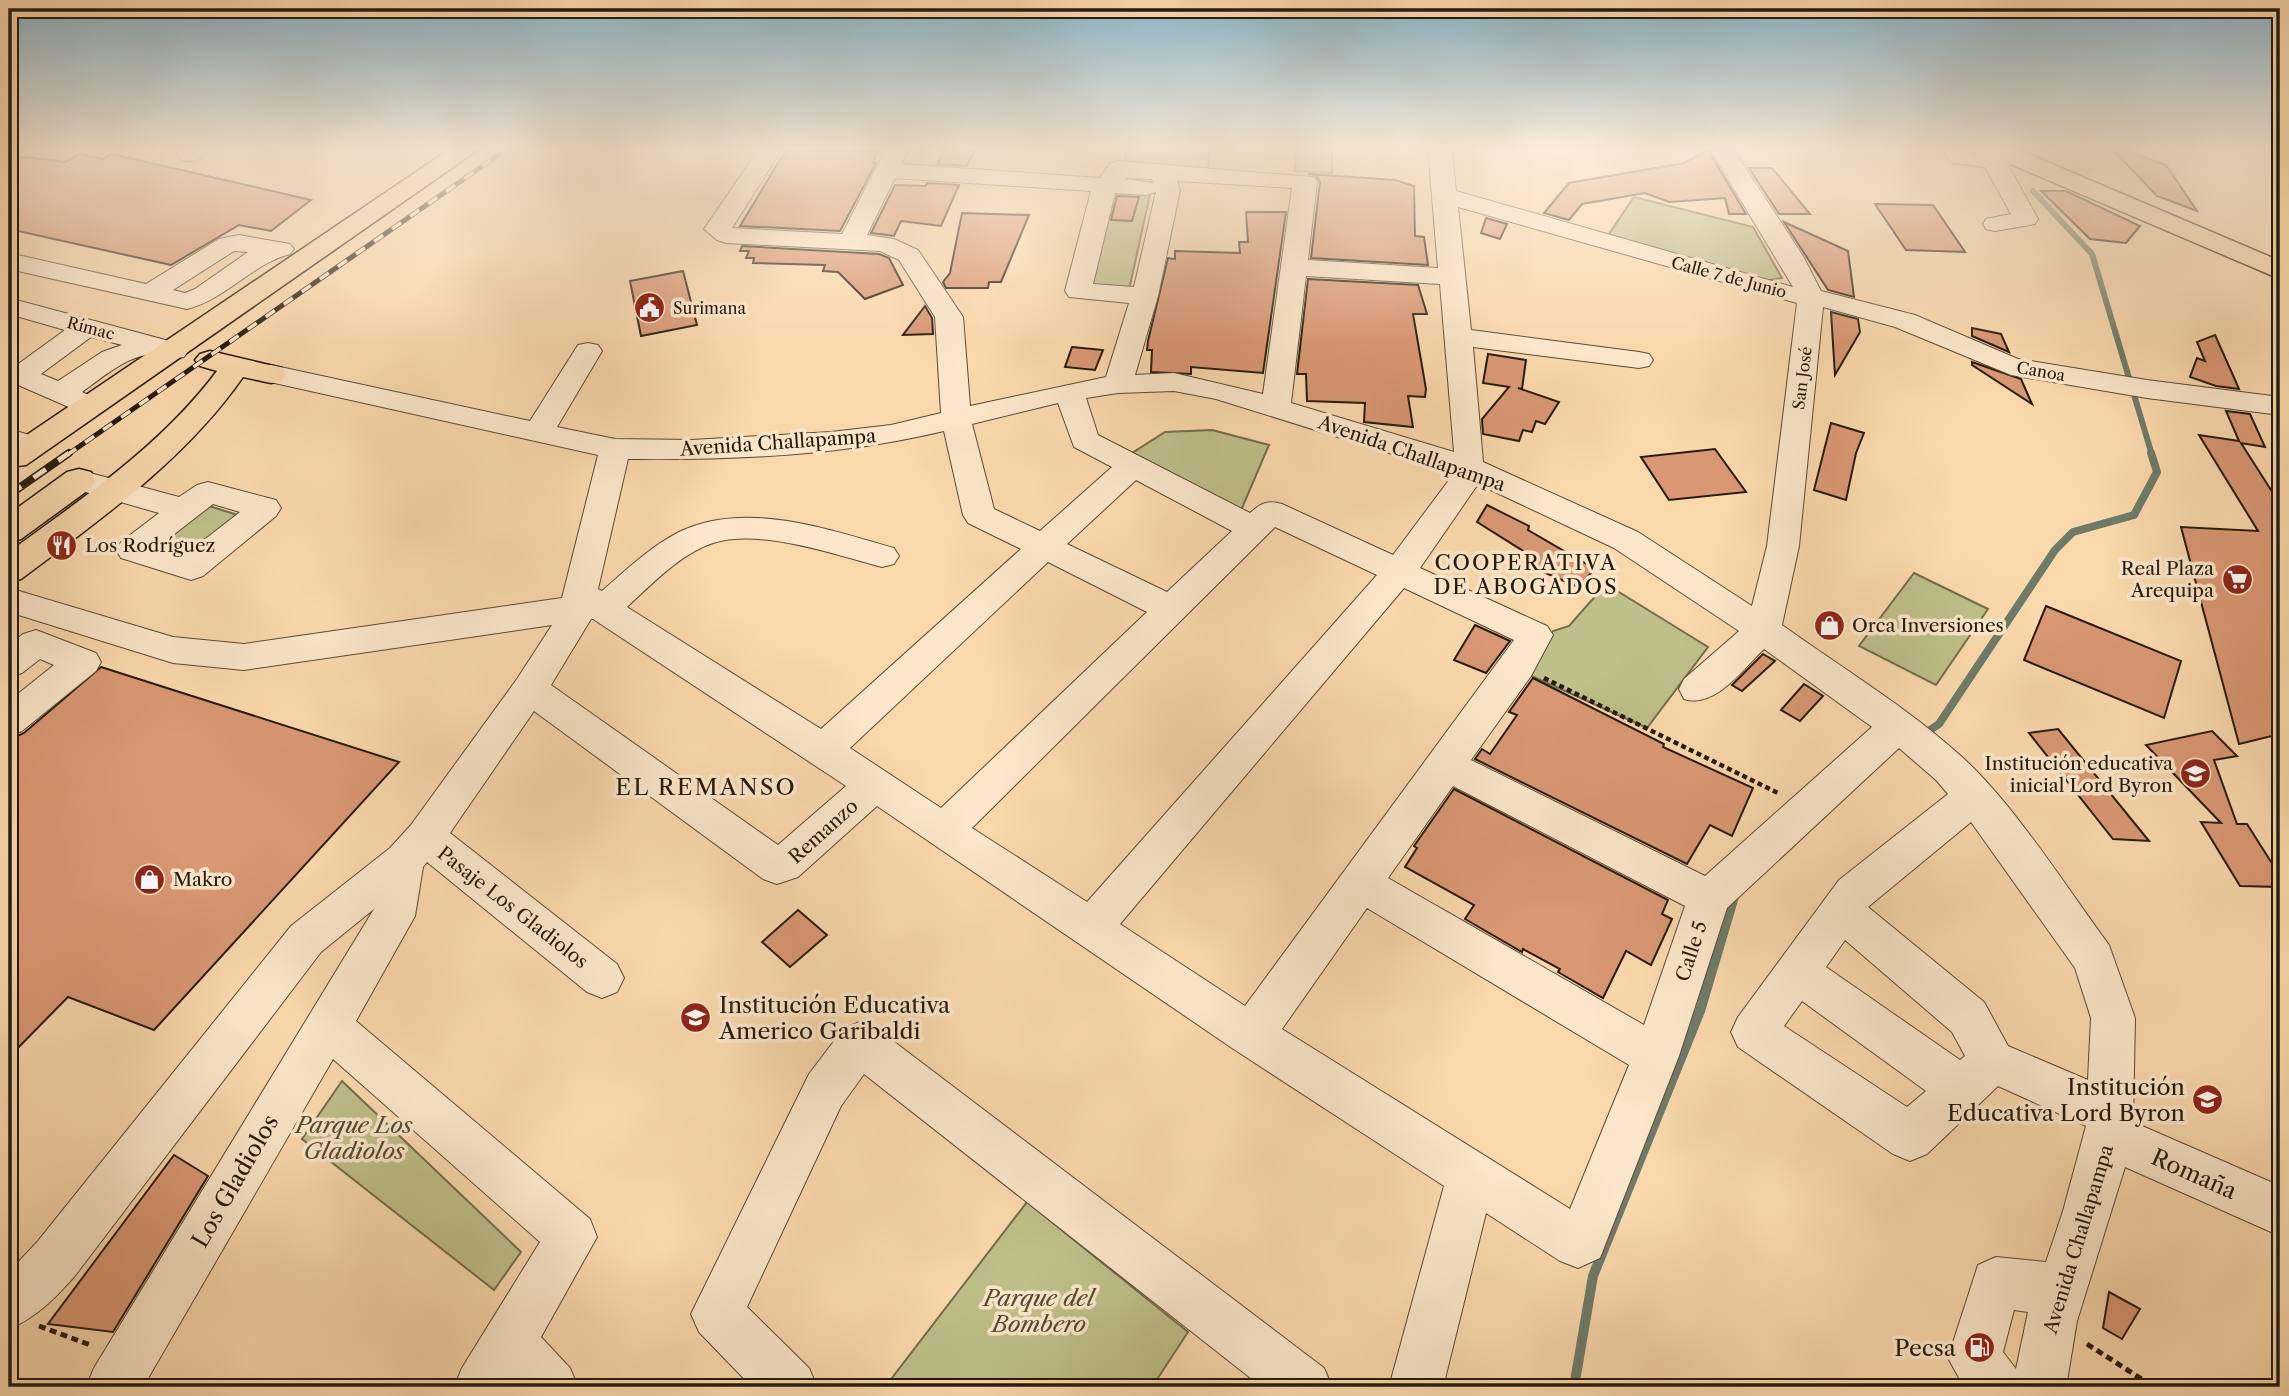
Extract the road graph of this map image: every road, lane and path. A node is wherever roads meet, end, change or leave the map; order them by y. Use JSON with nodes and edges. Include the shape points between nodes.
{"nodes":[{"id":1,"x":373,"y":214,"type":"edge"},
{"id":2,"x":727,"y":214,"type":"edge"},
{"id":3,"x":865,"y":214,"type":"edge"},
{"id":4,"x":1101,"y":214,"type":"edge"},
{"id":5,"x":1159,"y":214,"type":"edge"},
{"id":6,"x":1301,"y":214,"type":"edge"},
{"id":7,"x":1447,"y":214,"type":"edge"},
{"id":8,"x":1509,"y":214,"type":"edge"},
{"id":9,"x":1763,"y":214,"type":"edge"},
{"id":10,"x":2024,"y":214,"type":"edge"},
{"id":11,"x":2146,"y":214,"type":"edge"},
{"id":12,"x":2164,"y":214,"type":"edge"},
{"id":13,"x":1995,"y":224,"type":"dead end"},
{"id":14,"x":851,"y":242,"type":"junction"},
{"id":15,"x":315,"y":254,"type":"junction"},
{"id":16,"x":2280,"y":258,"type":"edge"},
{"id":17,"x":9,"y":261,"type":"edge"},
{"id":18,"x":1294,"y":267,"type":"junction"},
{"id":19,"x":2280,"y":271,"type":"edge"},
{"id":20,"x":1452,"y":277,"type":"junction"},
{"id":21,"x":1145,"y":296,"type":"junction"},
{"id":22,"x":1811,"y":296,"type":"junction"},
{"id":23,"x":9,"y":306,"type":"edge"},
{"id":24,"x":87,"y":327,"type":"junction"},
{"id":25,"x":1456,"y":336,"type":"junction"},
{"id":26,"x":64,"y":344,"type":"junction"},
{"id":27,"x":162,"y":348,"type":"junction"},
{"id":28,"x":588,"y":351,"type":"dead end"},
{"id":29,"x":112,"y":359,"type":"junction"},
{"id":30,"x":1639,"y":360,"type":"dead end"},
{"id":31,"x":236,"y":366,"type":"junction"},
{"id":32,"x":271,"y":374,"type":"junction"},
{"id":33,"x":1118,"y":384,"type":"junction"},
{"id":34,"x":1069,"y":392,"type":"junction"},
{"id":35,"x":60,"y":393,"type":"junction"},
{"id":36,"x":90,"y":406,"type":"junction"},
{"id":37,"x":2280,"y":406,"type":"edge"},
{"id":38,"x":1276,"y":407,"type":"junction"},
{"id":39,"x":204,"y":410,"type":"junction"},
{"id":40,"x":956,"y":420,"type":"junction"},
{"id":41,"x":540,"y":430,"type":"junction"},
{"id":42,"x":615,"y":449,"type":"junction"},
{"id":43,"x":16,"y":451,"type":"edge"},
{"id":44,"x":1133,"y":465,"type":"junction"},
{"id":45,"x":1468,"y":467,"type":"junction"},
{"id":46,"x":79,"y":480,"type":"junction"},
{"id":47,"x":115,"y":491,"type":"junction"},
{"id":48,"x":184,"y":509,"type":"dead end"},
{"id":49,"x":1254,"y":529,"type":"junction"},
{"id":50,"x":9,"y":531,"type":"edge"},
{"id":51,"x":1046,"y":545,"type":"junction"},
{"id":52,"x":881,"y":556,"type":"dead end"},
{"id":53,"x":9,"y":570,"type":"edge"},
{"id":54,"x":1400,"y":571,"type":"junction"},
{"id":55,"x":9,"y":600,"type":"edge"},
{"id":56,"x":585,"y":603,"type":"junction"},
{"id":57,"x":1171,"y":609,"type":"junction"},
{"id":58,"x":1763,"y":630,"type":"junction"},
{"id":59,"x":9,"y":664,"type":"edge"},
{"id":60,"x":1518,"y":666,"type":"junction"},
{"id":61,"x":530,"y":689,"type":"junction"},
{"id":62,"x":1697,"y":689,"type":"dead end"},
{"id":63,"x":9,"y":722,"type":"edge"},
{"id":64,"x":1903,"y":730,"type":"junction"},
{"id":65,"x":823,"y":750,"type":"junction"},
{"id":66,"x":1446,"y":765,"type":"junction"},
{"id":67,"x":1961,"y":782,"type":"junction"},
{"id":68,"x":875,"y":784,"type":"junction"},
{"id":69,"x":1808,"y":807,"type":"junction"},
{"id":70,"x":943,"y":831,"type":"junction"},
{"id":71,"x":414,"y":848,"type":"junction"},
{"id":72,"x":1362,"y":883,"type":"junction"},
{"id":73,"x":1709,"y":898,"type":"junction"},
{"id":74,"x":1841,"y":911,"type":"junction"},
{"id":75,"x":1090,"y":929,"type":"junction"},
{"id":76,"x":1797,"y":972,"type":"junction"},
{"id":77,"x":602,"y":978,"type":"dead end"},
{"id":78,"x":327,"y":1025,"type":"junction"},
{"id":79,"x":1251,"y":1035,"type":"junction"},
{"id":80,"x":1656,"y":1056,"type":"junction"},
{"id":81,"x":1977,"y":1075,"type":"junction"},
{"id":82,"x":2109,"y":1124,"type":"junction"},
{"id":83,"x":1471,"y":1176,"type":"junction"},
{"id":84,"x":2280,"y":1211,"type":"edge"},
{"id":85,"x":2057,"y":1305,"type":"junction"},
{"id":86,"x":21,"y":1313,"type":"edge"},
{"id":87,"x":509,"y":1342,"type":"junction"},
{"id":88,"x":122,"y":1373,"type":"edge"},
{"id":89,"x":481,"y":1387,"type":"edge"},
{"id":90,"x":551,"y":1387,"type":"edge"},
{"id":91,"x":790,"y":1387,"type":"edge"},
{"id":92,"x":1305,"y":1387,"type":"edge"},
{"id":93,"x":1416,"y":1387,"type":"edge"},
{"id":94,"x":1996,"y":1387,"type":"edge"},
{"id":95,"x":2039,"y":1387,"type":"edge"},
{"id":96,"x":2154,"y":1387,"type":"edge"}],
"edges":[{"from":1,"to":15,"type":"main road"},
{"from":2,"to":14,"type":"street","via":[[717,229],[726,235]]},
{"from":3,"to":14,"type":"street"},
{"from":4,"to":21,"type":"street","via":[[1078,291]]},
{"from":5,"to":21,"type":"street"},
{"from":6,"to":18,"type":"street"},
{"from":7,"to":20,"type":"street"},
{"from":8,"to":22,"type":"street","name":"Calle 7 de Junio","via":[[1786,294]]},
{"from":9,"to":22,"type":"street"},
{"from":10,"to":13,"type":"street","via":[[2026,219]]},
{"from":11,"to":19,"type":"main road"},
{"from":12,"to":16,"type":"main road"},
{"from":14,"to":40,"type":"street","via":[[885,244],[909,255],[949,317]]},
{"from":15,"to":17,"type":"street","via":[[271,248],[187,301]]},
{"from":15,"to":27,"type":"main road"},
{"from":18,"to":20,"type":"street"},
{"from":18,"to":38,"type":"street"},
{"from":20,"to":25,"type":"street"},
{"from":21,"to":33,"type":"street"},
{"from":22,"to":37,"type":"street","name":"Canoa","via":[[1905,321],[2011,366]]},
{"from":22,"to":58,"type":"street","name":"San José","via":[[1783,546]]},
{"from":23,"to":24,"type":"street","name":"Rímac"},
{"from":24,"to":26,"type":"street"},
{"from":24,"to":27,"type":"street","name":"Rímac"},
{"from":25,"to":30,"type":"street"},
{"from":25,"to":45,"type":"street"},
{"from":26,"to":29,"type":"street"},
{"from":26,"to":35,"type":"lane","via":[[20,376]]},
{"from":27,"to":29,"type":"street"},
{"from":27,"to":31,"type":"main road","name":"Avenida Challapampa"},
{"from":27,"to":36,"type":"main road"},
{"from":28,"to":41,"type":"street"},
{"from":29,"to":35,"type":"street"},
{"from":31,"to":32,"type":"main road","name":"Avenida Challapampa"},
{"from":31,"to":39,"type":"main road"},
{"from":32,"to":39,"type":"main road"},
{"from":32,"to":41,"type":"street","name":"Avenida Challapampa"},
{"from":33,"to":34,"type":"street","name":"Avenida Challapampa"},
{"from":33,"to":38,"type":"street","name":"Avenida Challapampa","via":[[1174,382]]},
{"from":34,"to":40,"type":"street","name":"Avenida Challapampa"},
{"from":34,"to":44,"type":"street","via":[[1085,440]]},
{"from":35,"to":36,"type":"lane"},
{"from":36,"to":43,"type":"main road"},
{"from":38,"to":45,"type":"street","name":"Avenida Challapampa"},
{"from":39,"to":47,"type":"main road"},
{"from":40,"to":42,"type":"street","name":"Avenida Challapampa","via":[[831,442]]},
{"from":40,"to":51,"type":"street","via":[[977,512]]},
{"from":41,"to":42,"type":"street","name":"Avenida Challapampa"},
{"from":42,"to":56,"type":"street"},
{"from":43,"to":46,"type":"main road"},
{"from":44,"to":49,"type":"street"},
{"from":44,"to":51,"type":"street"},
{"from":45,"to":54,"type":"street","via":[[1464,481]]},
{"from":45,"to":58,"type":"street","name":"Avenida Challapampa","via":[[1596,524]]},
{"from":46,"to":47,"type":"street"},
{"from":46,"to":50,"type":"main road"},
{"from":47,"to":48,"type":"street"},
{"from":47,"to":53,"type":"main road"},
{"from":49,"to":54,"type":"street","via":[[1276,512]]},
{"from":49,"to":57,"type":"street"},
{"from":51,"to":57,"type":"street"},
{"from":51,"to":65,"type":"street"},
{"from":52,"to":56,"type":"street","via":[[798,534],[734,530],[702,535]]},
{"from":54,"to":60,"type":"street","via":[[1535,635]]},
{"from":54,"to":75,"type":"street"},
{"from":55,"to":56,"type":"street","via":[[173,650],[244,657]]},
{"from":56,"to":61,"type":"street"},
{"from":56,"to":65,"type":"street"},
{"from":57,"to":70,"type":"street"},
{"from":58,"to":62,"type":"street"},
{"from":58,"to":64,"type":"street","name":"Avenida Challapampa"},
{"from":59,"to":63,"type":"street","via":[[36,643],[83,662]]},
{"from":60,"to":66,"type":"street"},
{"from":60,"to":69,"type":"path"},
{"from":61,"to":68,"type":"street","name":"Remanzo","via":[[777,867]]},
{"from":61,"to":71,"type":"street"},
{"from":64,"to":67,"type":"street","name":"Avenida Challapampa"},
{"from":64,"to":69,"type":"street","name":"Calle 5"},
{"from":65,"to":68,"type":"street"},
{"from":66,"to":72,"type":"street"},
{"from":66,"to":73,"type":"street"},
{"from":67,"to":74,"type":"street","via":[[1955,813],[1854,893]]},
{"from":67,"to":82,"type":"street","name":"Avenida Challapampa","via":[[2094,960],[2113,1018]]},
{"from":68,"to":70,"type":"street"},
{"from":69,"to":73,"type":"street","name":"Calle 5"},
{"from":70,"to":75,"type":"street"},
{"from":71,"to":77,"type":"street","name":"Pasaje Los Gladiolos"},
{"from":71,"to":78,"type":"street","name":"Los Gladiolos","via":[[394,916]]},
{"from":71,"to":86,"type":"street","via":[[306,939],[57,1259],[28,1289]]},
{"from":72,"to":79,"type":"street"},
{"from":72,"to":80,"type":"street"},
{"from":73,"to":80,"type":"street","name":"Calle 5"},
{"from":74,"to":76,"type":"street"},
{"from":74,"to":81,"type":"street","via":[[1969,1017]]},
{"from":75,"to":79,"type":"street"},
{"from":76,"to":81,"type":"street","name":"Romaña"},
{"from":76,"to":81,"type":"street","via":[[1754,1032],[1910,1138]]},
{"from":78,"to":87,"type":"street","via":[[572,1237]]},
{"from":78,"to":88,"type":"street","name":"Los Gladiolos"},
{"from":79,"to":83,"type":"street"},
{"from":80,"to":83,"type":"street","name":"Calle 5","via":[[1580,1242]]},
{"from":81,"to":82,"type":"street","name":"Romaña"},
{"from":82,"to":84,"type":"street","name":"Romaña"},
{"from":82,"to":85,"type":"street","name":"Avenida Challapampa"},
{"from":83,"to":93,"type":"street"},
{"from":85,"to":94,"type":"street","via":[[1996,1283],[1975,1358]]},
{"from":85,"to":95,"type":"street","name":"Avenida Challapampa"},
{"from":85,"to":96,"type":"path"},
{"from":86,"to":88,"type":"path"},
{"from":87,"to":89,"type":"street"},
{"from":87,"to":90,"type":"street"},
{"from":91,"to":92,"type":"street","via":[[716,1314],[825,1090],[860,1043]]}]}
